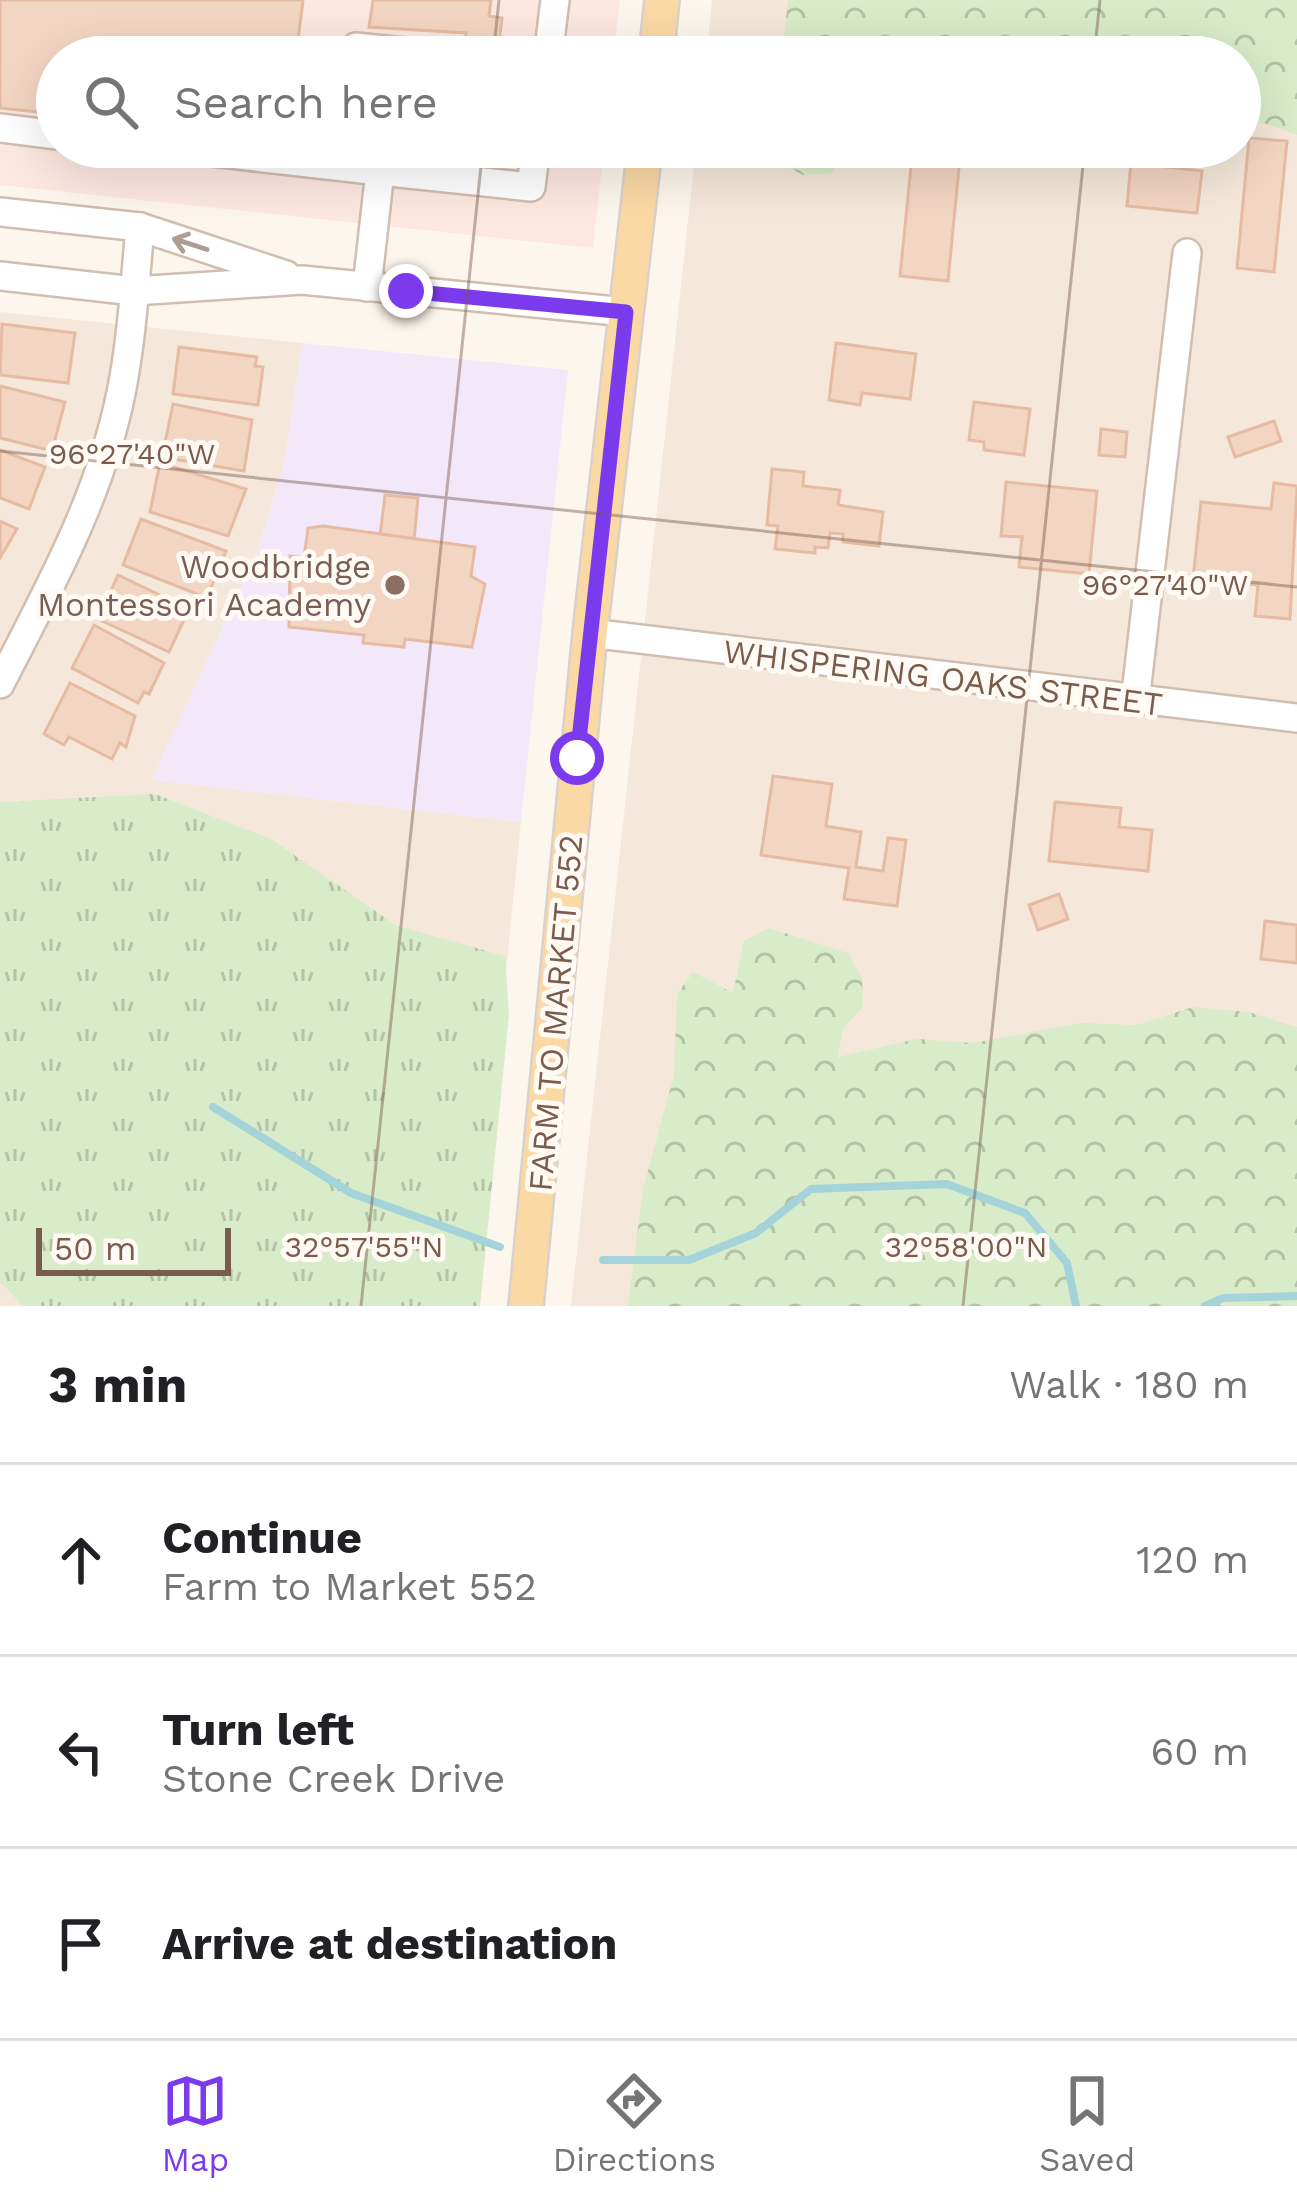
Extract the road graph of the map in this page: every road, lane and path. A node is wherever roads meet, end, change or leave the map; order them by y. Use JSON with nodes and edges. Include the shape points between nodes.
{"nodes":[{"id":1,"x":555,"y":0,"type":"edge"},
{"id":2,"x":662,"y":0,"type":"edge"},
{"id":3,"x":551,"y":36,"type":"edge"},
{"id":4,"x":658,"y":36,"type":"edge"},
{"id":5,"x":0,"y":128,"type":"edge"},
{"id":6,"x":36,"y":132,"type":"edge"},
{"id":7,"x":368,"y":168,"type":"edge"},
{"id":8,"x":534,"y":168,"type":"edge"},
{"id":9,"x":643,"y":168,"type":"edge"},
{"id":10,"x":380,"y":171,"type":"junction"},
{"id":11,"x":0,"y":212,"type":"edge"},
{"id":12,"x":140,"y":227,"type":"junction"},
{"id":13,"x":1187,"y":254,"type":"dead end"},
{"id":14,"x":0,"y":276,"type":"edge"},
{"id":15,"x":302,"y":280,"type":"junction"},
{"id":16,"x":367,"y":287,"type":"junction"},
{"id":17,"x":134,"y":291,"type":"junction"},
{"id":18,"x":626,"y":312,"type":"junction"},
{"id":19,"x":590,"y":633,"type":"junction"},
{"id":20,"x":0,"y":683,"type":"edge"},
{"id":21,"x":1135,"y":701,"type":"junction"},
{"id":22,"x":1297,"y":718,"type":"edge"},
{"id":23,"x":526,"y":1306,"type":"edge"}],
"edges":[{"from":1,"to":3,"type":"street"},
{"from":2,"to":4,"type":"main road"},
{"from":5,"to":6,"type":"street"},
{"from":7,"to":10,"type":"street"},
{"from":8,"to":10,"type":"street","via":[[532,187]]},
{"from":9,"to":18,"type":"main road","name":"FARM TO MARKET 552"},
{"from":10,"to":16,"type":"street"},
{"from":11,"to":12,"type":"street"},
{"from":15,"to":12,"type":"street","one_way":true},
{"from":12,"to":17,"type":"street"},
{"from":13,"to":21,"type":"street"},
{"from":14,"to":17,"type":"street"},
{"from":15,"to":16,"type":"street"},
{"from":15,"to":17,"type":"street"},
{"from":16,"to":18,"type":"street"},
{"from":17,"to":20,"type":"street","via":[[122,393],[101,471]]},
{"from":18,"to":19,"type":"main road","name":"FARM TO MARKET 552"},
{"from":19,"to":21,"type":"street","name":"WHISPERING OAKS STREET"},
{"from":19,"to":23,"type":"main road","name":"FARM TO MARKET 552"},
{"from":21,"to":22,"type":"street","name":"WHISPERING OAKS STREET"}]}
